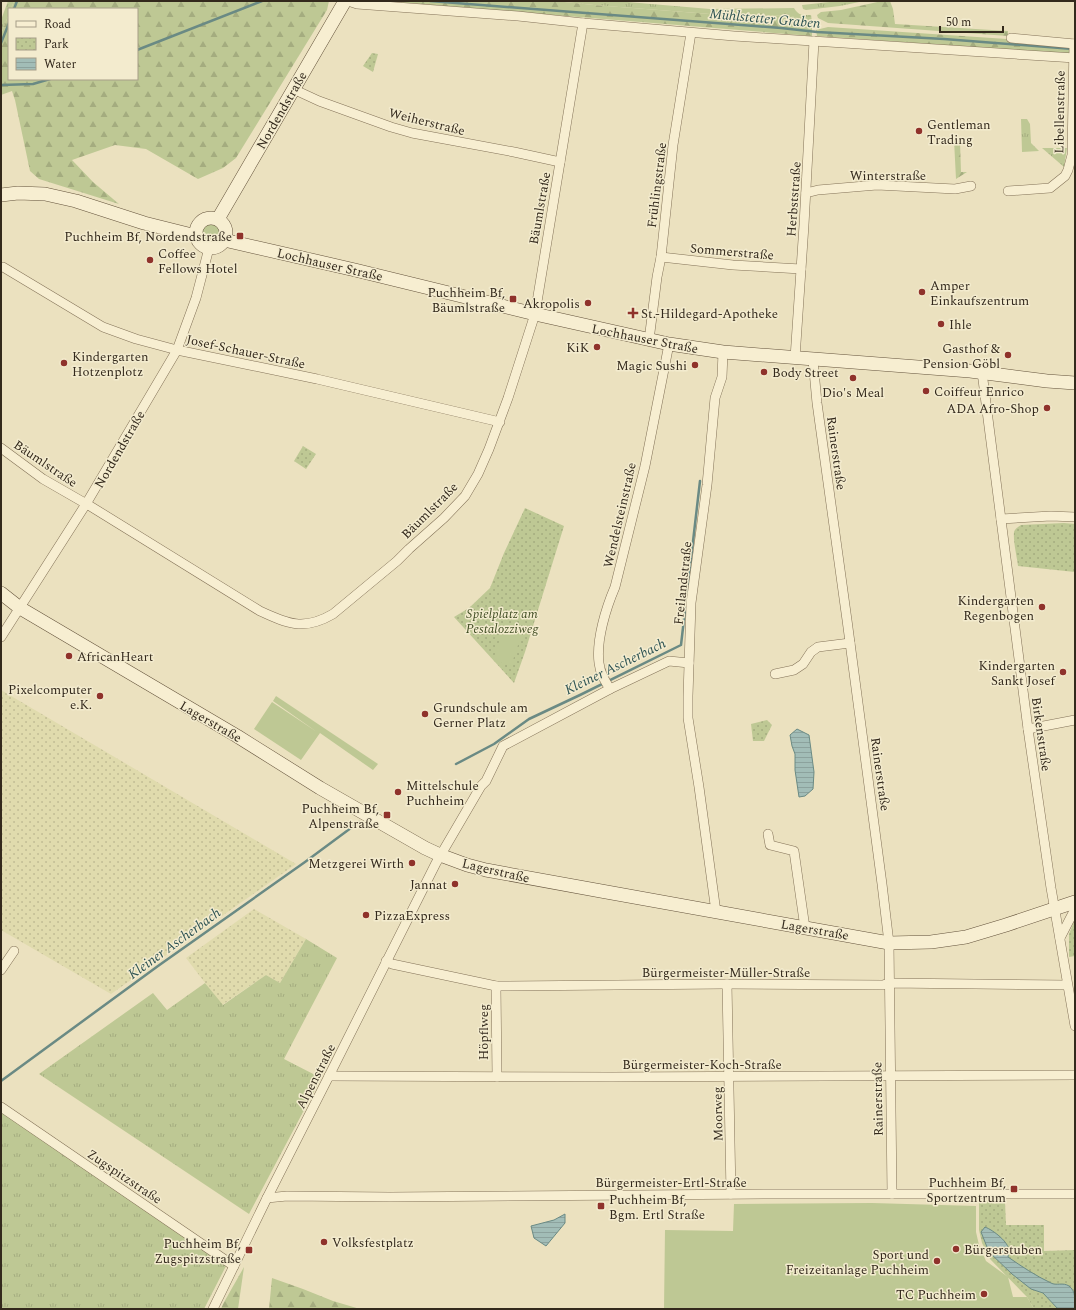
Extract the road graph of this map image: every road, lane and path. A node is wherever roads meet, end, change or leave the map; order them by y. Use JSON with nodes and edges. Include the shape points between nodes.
{"nodes":[{"id":1,"x":346,"y":1,"type":"edge"},
{"id":2,"x":583,"y":23,"type":"junction"},
{"id":3,"x":691,"y":32,"type":"junction"},
{"id":4,"x":1011,"y":38,"type":"dead end"},
{"id":5,"x":814,"y":41,"type":"junction"},
{"id":6,"x":1074,"y":50,"type":"edge"},
{"id":7,"x":293,"y":89,"type":"junction"},
{"id":8,"x":560,"y":162,"type":"junction"},
{"id":9,"x":971,"y":186,"type":"dead end"},
{"id":10,"x":1008,"y":191,"type":"dead end"},
{"id":11,"x":806,"y":193,"type":"junction"},
{"id":12,"x":1,"y":195,"type":"edge"},
{"id":13,"x":218,"y":219,"type":"junction"},
{"id":14,"x":196,"y":236,"type":"junction"},
{"id":15,"x":224,"y":240,"type":"junction"},
{"id":16,"x":209,"y":248,"type":"junction"},
{"id":17,"x":660,"y":257,"type":"junction"},
{"id":18,"x":3,"y":267,"type":"dead end"},
{"id":19,"x":801,"y":269,"type":"junction"},
{"id":20,"x":534,"y":314,"type":"junction"},
{"id":21,"x":649,"y":340,"type":"junction"},
{"id":22,"x":669,"y":344,"type":"junction"},
{"id":23,"x":177,"y":350,"type":"junction"},
{"id":24,"x":723,"y":352,"type":"junction"},
{"id":25,"x":794,"y":358,"type":"junction"},
{"id":26,"x":813,"y":360,"type":"junction"},
{"id":27,"x":982,"y":372,"type":"junction"},
{"id":28,"x":1075,"y":383,"type":"edge"},
{"id":29,"x":500,"y":422,"type":"junction"},
{"id":30,"x":1,"y":448,"type":"edge"},
{"id":31,"x":86,"y":504,"type":"junction"},
{"id":32,"x":1075,"y":517,"type":"edge"},
{"id":33,"x":1001,"y":519,"type":"junction"},
{"id":34,"x":1,"y":593,"type":"edge"},
{"id":35,"x":20,"y":608,"type":"junction"},
{"id":36,"x":1,"y":637,"type":"edge"},
{"id":37,"x":850,"y":643,"type":"junction"},
{"id":38,"x":689,"y":663,"type":"junction"},
{"id":39,"x":775,"y":674,"type":"dead end"},
{"id":40,"x":606,"y":684,"type":"junction"},
{"id":41,"x":1075,"y":720,"type":"edge"},
{"id":42,"x":1028,"y":730,"type":"junction"},
{"id":43,"x":768,"y":834,"type":"dead end"},
{"id":44,"x":440,"y":855,"type":"junction"},
{"id":45,"x":1075,"y":902,"type":"edge"},
{"id":46,"x":1055,"y":908,"type":"junction"},
{"id":47,"x":1075,"y":909,"type":"edge"},
{"id":48,"x":716,"y":912,"type":"junction"},
{"id":49,"x":805,"y":928,"type":"junction"},
{"id":50,"x":1060,"y":938,"type":"junction"},
{"id":51,"x":889,"y":943,"type":"junction"},
{"id":52,"x":14,"y":951,"type":"dead end"},
{"id":53,"x":386,"y":961,"type":"junction"},
{"id":54,"x":1,"y":970,"type":"edge"},
{"id":55,"x":889,"y":983,"type":"junction"},
{"id":56,"x":727,"y":984,"type":"junction"},
{"id":57,"x":1067,"y":985,"type":"junction"},
{"id":58,"x":496,"y":986,"type":"junction"},
{"id":59,"x":1075,"y":1026,"type":"edge"},
{"id":60,"x":1075,"y":1075,"type":"edge"},
{"id":61,"x":330,"y":1076,"type":"junction"},
{"id":62,"x":729,"y":1076,"type":"junction"},
{"id":63,"x":890,"y":1076,"type":"junction"},
{"id":64,"x":496,"y":1077,"type":"junction"},
{"id":65,"x":1,"y":1107,"type":"edge"},
{"id":66,"x":731,"y":1194,"type":"junction"},
{"id":67,"x":892,"y":1194,"type":"junction"},
{"id":68,"x":1075,"y":1194,"type":"edge"},
{"id":69,"x":267,"y":1198,"type":"junction"},
{"id":70,"x":234,"y":1266,"type":"junction"},
{"id":71,"x":213,"y":1309,"type":"edge"}],
"edges":[{"from":1,"to":2,"type":"street"},
{"from":1,"to":7,"type":"street","name":"Nordendstraße"},
{"from":2,"to":3,"type":"street"},
{"from":2,"to":8,"type":"street","name":"Bäumlstraße"},
{"from":3,"to":5,"type":"street"},
{"from":3,"to":17,"type":"street","name":"Frühlingstraße","via":[[673,145]]},
{"from":4,"to":6,"type":"street"},
{"from":5,"to":6,"type":"street"},
{"from":5,"to":11,"type":"street","name":"Herbststraße"},
{"from":6,"to":10,"type":"street","name":"Libellenstraße","via":[[1072,155],[1068,170],[1064,178],[1050,188]]},
{"from":7,"to":8,"type":"street","name":"Weiherstraße","via":[[319,101],[412,133]]},
{"from":7,"to":13,"type":"street","name":"Nordendstraße"},
{"from":8,"to":20,"type":"street","name":"Bäumlstraße"},
{"from":9,"to":11,"type":"street","name":"Winterstraße","via":[[955,189],[877,185]]},
{"from":11,"to":19,"type":"street","name":"Herbststraße"},
{"from":12,"to":14,"type":"street","via":[[45,194]]},
{"from":13,"to":14,"type":"street","via":[[207,218],[202,221],[198,225]]},
{"from":13,"to":15,"type":"street","via":[[225,228]]},
{"from":14,"to":16,"type":"street","via":[[200,244]]},
{"from":15,"to":16,"type":"street","via":[[218,246]]},
{"from":15,"to":20,"type":"street","name":"Lochhauser Straße"},
{"from":16,"to":23,"type":"street","name":"Nordendstraße","via":[[196,298]]},
{"from":17,"to":19,"type":"street","name":"Sommerstraße"},
{"from":17,"to":21,"type":"street","name":"Frühlingstraße"},
{"from":18,"to":23,"type":"street","name":"Josef-Schauer-Straße","via":[[103,327]]},
{"from":19,"to":25,"type":"street","name":"Herbststraße"},
{"from":20,"to":21,"type":"street","name":"Lochhauser Straße"},
{"from":20,"to":29,"type":"street","name":"Bäumlstraße"},
{"from":21,"to":22,"type":"street","name":"Lochhauser Straße"},
{"from":22,"to":24,"type":"street","name":"Lochhauser Straße"},
{"from":22,"to":40,"type":"street","name":"Wendelsteinstraße","via":[[645,466],[599,641],[599,663]]},
{"from":23,"to":29,"type":"street","name":"Josef-Schauer-Straße","via":[[317,379]]},
{"from":23,"to":31,"type":"street","name":"Nordendstraße"},
{"from":24,"to":25,"type":"street","name":"Lochhauser Straße"},
{"from":24,"to":38,"type":"street","name":"Freilandstraße","via":[[722,377],[715,398],[707,485],[691,603]]},
{"from":25,"to":26,"type":"street","name":"Lochhauser Straße"},
{"from":26,"to":27,"type":"street","name":"Lochhauser Straße"},
{"from":26,"to":37,"type":"street","name":"Rainerstraße","via":[[816,403]]},
{"from":27,"to":28,"type":"street","name":"Lochhauser Straße"},
{"from":27,"to":33,"type":"street","name":"Birkenstraße"},
{"from":29,"to":31,"type":"street","name":"Bäumlstraße","via":[[478,474],[465,496],[397,561],[321,621],[296,624],[284,622],[260,611]]},
{"from":30,"to":31,"type":"street","name":"Bäumlstraße","via":[[43,480]]},
{"from":31,"to":35,"type":"street","name":"Nordendstraße"},
{"from":32,"to":33,"type":"street"},
{"from":33,"to":42,"type":"street","name":"Birkenstraße"},
{"from":34,"to":35,"type":"street","name":"Lagerstraße"},
{"from":35,"to":36,"type":"street","name":"Nordendstraße"},
{"from":35,"to":44,"type":"street","name":"Lagerstraße","via":[[320,788]]},
{"from":37,"to":39,"type":"street","via":[[818,647],[794,670]]},
{"from":37,"to":51,"type":"street","name":"Rainerstraße"},
{"from":38,"to":40,"type":"street","name":"Alpenstraße","via":[[669,661]]},
{"from":38,"to":48,"type":"street","name":"Freilandstraße","via":[[688,718]]},
{"from":40,"to":44,"type":"street","name":"Alpenstraße","via":[[503,746],[486,781]]},
{"from":41,"to":42,"type":"street"},
{"from":42,"to":46,"type":"street","name":"Birkenstraße"},
{"from":43,"to":49,"type":"street","via":[[770,846],[794,851]]},
{"from":44,"to":48,"type":"street","name":"Lagerstraße","via":[[492,871]]},
{"from":44,"to":53,"type":"street","name":"Alpenstraße"},
{"from":45,"to":46,"type":"street","name":"Lagerstraße"},
{"from":46,"to":50,"type":"street","name":"Birkenstraße"},
{"from":46,"to":51,"type":"street","name":"Lagerstraße","via":[[966,937],[931,942]]},
{"from":47,"to":50,"type":"street"},
{"from":48,"to":49,"type":"street","name":"Lagerstraße"},
{"from":49,"to":51,"type":"street","name":"Lagerstraße"},
{"from":50,"to":57,"type":"street","name":"Birkenstraße"},
{"from":51,"to":55,"type":"street","name":"Rainerstraße"},
{"from":52,"to":54,"type":"street"},
{"from":53,"to":58,"type":"street","name":"Bürgermeister-Müller-Straße"},
{"from":53,"to":61,"type":"street","name":"Alpenstraße"},
{"from":55,"to":56,"type":"street","name":"Bürgermeister-Müller-Straße"},
{"from":55,"to":57,"type":"street","name":"Bürgermeister-Müller-Straße"},
{"from":55,"to":63,"type":"street","name":"Rainerstraße"},
{"from":56,"to":58,"type":"street","name":"Bürgermeister-Müller-Straße"},
{"from":56,"to":62,"type":"street","name":"Moorweg"},
{"from":57,"to":59,"type":"street","name":"Birkenstraße"},
{"from":58,"to":64,"type":"street","name":"Höpflweg"},
{"from":60,"to":63,"type":"street","name":"Bürgermeister-Koch-Straße"},
{"from":61,"to":64,"type":"street","name":"Bürgermeister-Koch-Straße"},
{"from":61,"to":69,"type":"street","name":"Alpenstraße"},
{"from":62,"to":63,"type":"street","name":"Bürgermeister-Koch-Straße"},
{"from":62,"to":64,"type":"street","name":"Bürgermeister-Koch-Straße"},
{"from":62,"to":66,"type":"street","name":"Moorweg"},
{"from":63,"to":67,"type":"street","name":"Rainerstraße"},
{"from":65,"to":70,"type":"street","name":"Zugspitzstraße"},
{"from":66,"to":67,"type":"street","name":"Bürgermeister-Ertl-Straße"},
{"from":66,"to":69,"type":"street","name":"Bürgermeister-Ertl-Straße"},
{"from":67,"to":68,"type":"street","name":"Bürgermeister-Ertl-Straße"},
{"from":69,"to":70,"type":"street","name":"Alpenstraße"},
{"from":70,"to":71,"type":"street","name":"Alpenstraße"}]}
